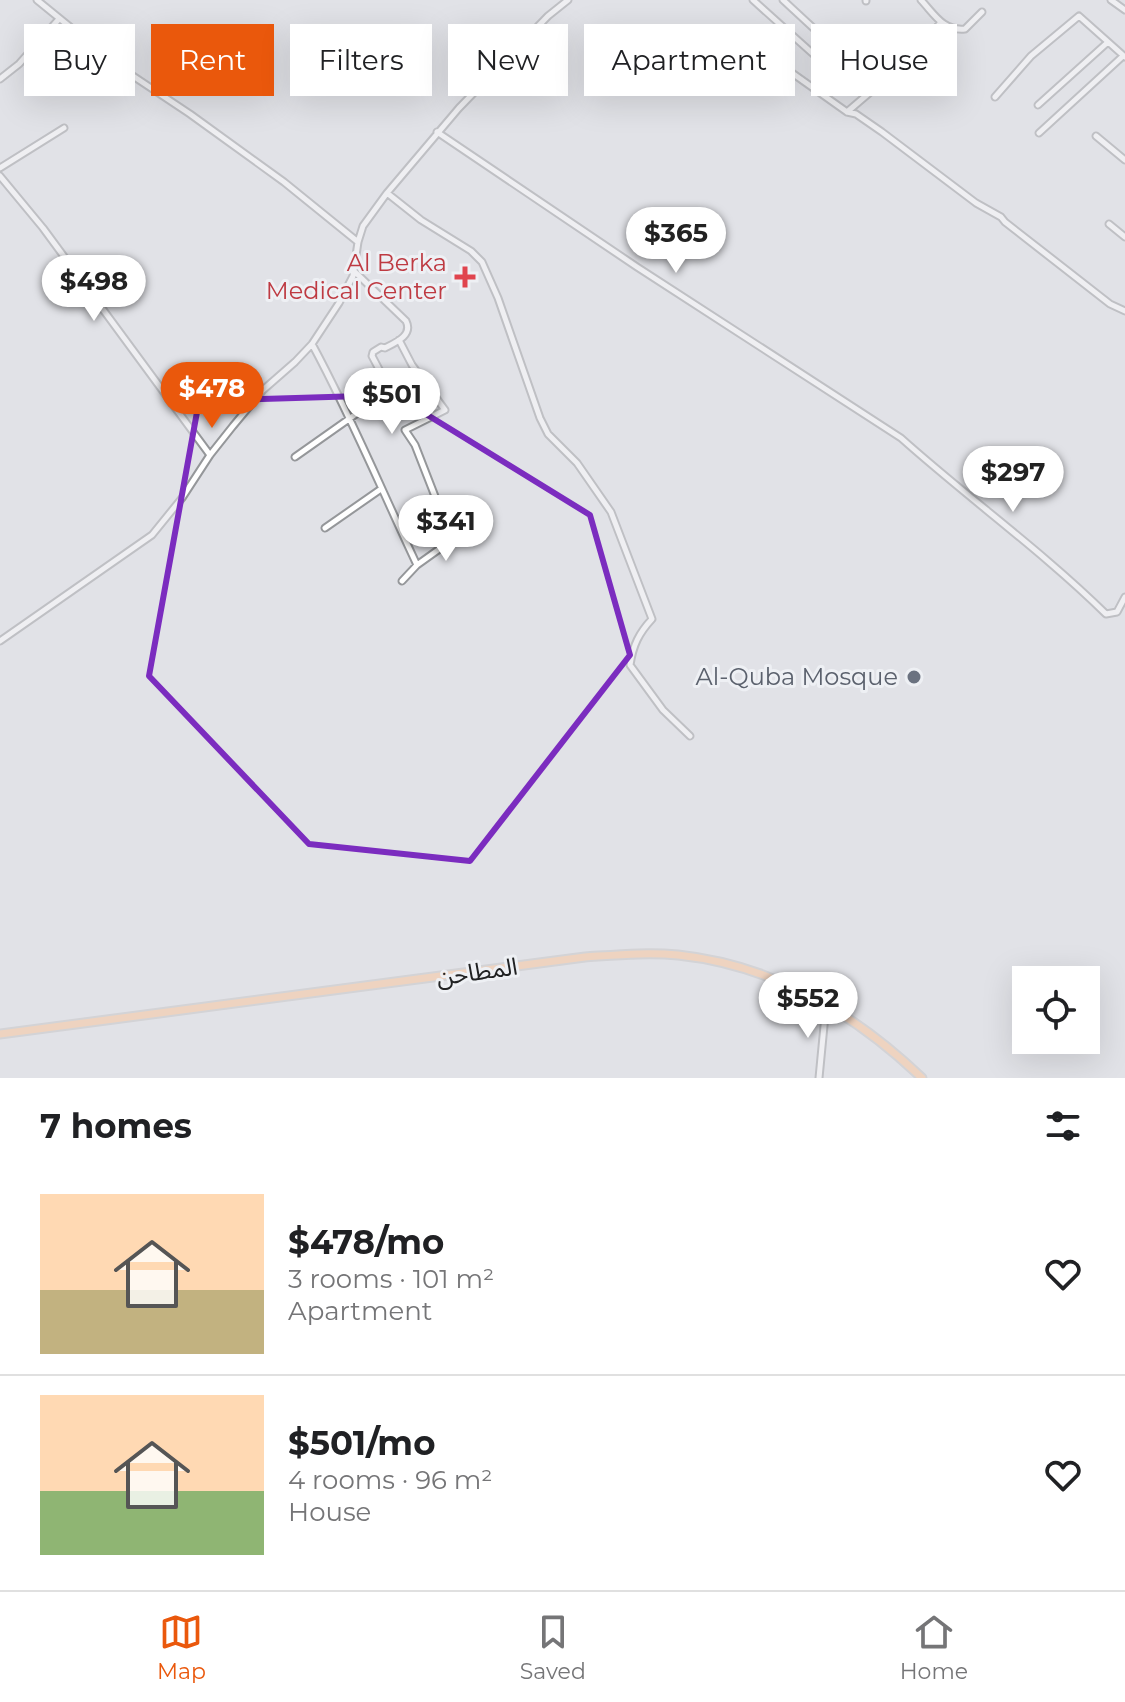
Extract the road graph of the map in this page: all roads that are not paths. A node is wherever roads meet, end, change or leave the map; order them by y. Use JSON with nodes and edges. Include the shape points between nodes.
{"nodes":[{"id":1,"x":37,"y":0,"type":"edge"},
{"id":2,"x":568,"y":0,"type":"edge"},
{"id":3,"x":753,"y":0,"type":"edge"},
{"id":4,"x":783,"y":0,"type":"edge"},
{"id":5,"x":921,"y":0,"type":"edge"},
{"id":6,"x":1111,"y":0,"type":"edge"},
{"id":7,"x":1125,"y":10,"type":"edge"},
{"id":8,"x":982,"y":12,"type":"dead end"},
{"id":9,"x":59,"y":19,"type":"junction"},
{"id":10,"x":941,"y":22,"type":"joint"},
{"id":11,"x":811,"y":26,"type":"edge"},
{"id":12,"x":1108,"y":42,"type":"junction"},
{"id":13,"x":811,"y":52,"type":"edge"},
{"id":14,"x":1124,"y":56,"type":"edge"},
{"id":15,"x":795,"y":75,"type":"edge"},
{"id":16,"x":0,"y":79,"type":"edge"},
{"id":17,"x":866,"y":96,"type":"edge"},
{"id":18,"x":995,"y":97,"type":"dead end"},
{"id":19,"x":1038,"y":105,"type":"dead end"},
{"id":20,"x":847,"y":112,"type":"junction"},
{"id":21,"x":64,"y":128,"type":"dead end"},
{"id":22,"x":437,"y":132,"type":"junction"},
{"id":23,"x":1039,"y":133,"type":"dead end"},
{"id":24,"x":1096,"y":136,"type":"dead end"},
{"id":25,"x":1125,"y":160,"type":"edge"},
{"id":26,"x":0,"y":168,"type":"edge"},
{"id":27,"x":0,"y":176,"type":"edge"},
{"id":28,"x":387,"y":193,"type":"junction"},
{"id":29,"x":1109,"y":224,"type":"dead end"},
{"id":30,"x":1125,"y":237,"type":"edge"},
{"id":31,"x":358,"y":242,"type":"junction"},
{"id":32,"x":354,"y":271,"type":"junction"},
{"id":33,"x":1125,"y":311,"type":"edge"},
{"id":34,"x":399,"y":340,"type":"junction"},
{"id":35,"x":312,"y":344,"type":"junction"},
{"id":36,"x":350,"y":418,"type":"junction"},
{"id":37,"x":210,"y":455,"type":"junction"},
{"id":38,"x":295,"y":457,"type":"dead end"},
{"id":39,"x":381,"y":489,"type":"junction"},
{"id":40,"x":463,"y":524,"type":"dead end"},
{"id":41,"x":325,"y":528,"type":"dead end"},
{"id":42,"x":452,"y":540,"type":"junction"},
{"id":43,"x":417,"y":565,"type":"junction"},
{"id":44,"x":402,"y":581,"type":"dead end"},
{"id":45,"x":1125,"y":597,"type":"edge"},
{"id":46,"x":0,"y":641,"type":"edge"},
{"id":47,"x":690,"y":736,"type":"dead end"},
{"id":48,"x":826,"y":1004,"type":"junction"},
{"id":49,"x":0,"y":1034,"type":"edge"},
{"id":50,"x":819,"y":1078,"type":"edge"},
{"id":51,"x":922,"y":1078,"type":"edge"}],
"edges":[{"from":1,"to":9,"type":"street"},
{"from":2,"to":22,"type":"street"},
{"from":3,"to":13,"type":"street"},
{"from":4,"to":11,"type":"street"},
{"from":5,"to":10,"type":"street"},
{"from":6,"to":7,"type":"street"},
{"from":8,"to":10,"type":"street","via":[[965,29],[953,30]]},
{"from":9,"to":16,"type":"street"},
{"from":9,"to":31,"type":"street"},
{"from":12,"to":14,"type":"street"},
{"from":12,"to":18,"type":"street","via":[[1079,16],[1031,56]]},
{"from":12,"to":19,"type":"street"},
{"from":14,"to":23,"type":"street"},
{"from":15,"to":20,"type":"street"},
{"from":17,"to":20,"type":"street"},
{"from":20,"to":33,"type":"street","via":[[1001,217]]},
{"from":21,"to":26,"type":"street"},
{"from":22,"to":28,"type":"street"},
{"from":22,"to":45,"type":"street","via":[[901,438],[1106,614],[1117,612]]},
{"from":24,"to":25,"type":"street"},
{"from":27,"to":37,"type":"street"},
{"from":28,"to":31,"type":"street"},
{"from":28,"to":47,"type":"street","via":[[482,262],[540,418],[611,512],[652,619],[632,646],[630,665]]},
{"from":29,"to":30,"type":"street"},
{"from":31,"to":32,"type":"street"},
{"from":32,"to":34,"type":"street","via":[[406,321],[409,331]]},
{"from":32,"to":35,"type":"street"},
{"from":34,"to":36,"type":"street","via":[[372,356],[390,390]]},
{"from":34,"to":42,"type":"street","via":[[445,410],[405,430]]},
{"from":35,"to":36,"type":"street"},
{"from":35,"to":37,"type":"street","via":[[263,390]]},
{"from":36,"to":38,"type":"street"},
{"from":36,"to":39,"type":"street"},
{"from":37,"to":46,"type":"street","via":[[152,535]]},
{"from":39,"to":41,"type":"street"},
{"from":39,"to":43,"type":"street"},
{"from":40,"to":42,"type":"street"},
{"from":42,"to":43,"type":"street"},
{"from":43,"to":44,"type":"street"},
{"from":48,"to":49,"type":"main road","name":"المطاحن","via":[[734,966],[641,953]]},
{"from":48,"to":50,"type":"street"},
{"from":48,"to":51,"type":"main road","name":"المطاحن","via":[[883,1042]]}]}
